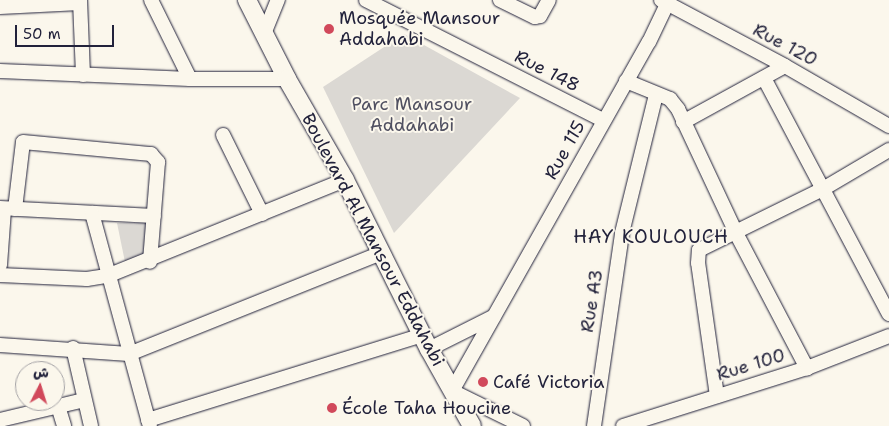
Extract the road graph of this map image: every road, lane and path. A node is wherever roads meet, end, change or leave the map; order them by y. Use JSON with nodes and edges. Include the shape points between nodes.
{"nodes":[{"id":1,"x":151,"y":0,"type":"edge"},
{"id":2,"x":248,"y":0,"type":"edge"},
{"id":3,"x":278,"y":0,"type":"edge"},
{"id":4,"x":366,"y":0,"type":"edge"},
{"id":5,"x":500,"y":0,"type":"edge"},
{"id":6,"x":549,"y":0,"type":"edge"},
{"id":7,"x":666,"y":1,"type":"edge"},
{"id":8,"x":80,"y":2,"type":"edge"},
{"id":9,"x":0,"y":7,"type":"edge"},
{"id":10,"x":264,"y":34,"type":"junction"},
{"id":11,"x":785,"y":66,"type":"junction"},
{"id":12,"x":0,"y":71,"type":"edge"},
{"id":13,"x":83,"y":75,"type":"junction"},
{"id":14,"x":764,"y":78,"type":"junction"},
{"id":15,"x":190,"y":79,"type":"junction"},
{"id":16,"x":287,"y":79,"type":"junction"},
{"id":17,"x":626,"y":81,"type":"junction"},
{"id":18,"x":656,"y":95,"type":"junction"},
{"id":19,"x":603,"y":120,"type":"junction"},
{"id":20,"x":683,"y":122,"type":"junction"},
{"id":21,"x":889,"y":126,"type":"edge"},
{"id":22,"x":223,"y":135,"type":"dead end"},
{"id":23,"x":889,"y":150,"type":"edge"},
{"id":24,"x":345,"y":180,"type":"junction"},
{"id":25,"x":823,"y":189,"type":"junction"},
{"id":26,"x":6,"y":209,"type":"edge"},
{"id":27,"x":92,"y":212,"type":"junction"},
{"id":28,"x":262,"y":214,"type":"junction"},
{"id":29,"x":154,"y":216,"type":"junction"},
{"id":30,"x":736,"y":233,"type":"junction"},
{"id":31,"x":381,"y":253,"type":"junction"},
{"id":32,"x":150,"y":262,"type":"junction"},
{"id":33,"x":0,"y":265,"type":"edge"},
{"id":34,"x":0,"y":276,"type":"edge"},
{"id":35,"x":107,"y":276,"type":"junction"},
{"id":36,"x":889,"y":314,"type":"edge"},
{"id":37,"x":493,"y":317,"type":"junction"},
{"id":38,"x":889,"y":336,"type":"edge"},
{"id":39,"x":426,"y":342,"type":"junction"},
{"id":40,"x":0,"y":345,"type":"edge"},
{"id":41,"x":73,"y":348,"type":"junction"},
{"id":42,"x":129,"y":354,"type":"junction"},
{"id":43,"x":807,"y":368,"type":"junction"},
{"id":44,"x":452,"y":391,"type":"junction"},
{"id":45,"x":717,"y":396,"type":"junction"},
{"id":46,"x":84,"y":400,"type":"junction"},
{"id":47,"x":65,"y":404,"type":"edge"},
{"id":48,"x":44,"y":411,"type":"edge"},
{"id":49,"x":60,"y":411,"type":"edge"},
{"id":50,"x":0,"y":420,"type":"edge"},
{"id":51,"x":17,"y":421,"type":"edge"},
{"id":52,"x":149,"y":423,"type":"edge"},
{"id":53,"x":64,"y":426,"type":"edge"},
{"id":54,"x":91,"y":426,"type":"edge"},
{"id":55,"x":472,"y":426,"type":"edge"},
{"id":56,"x":523,"y":426,"type":"edge"},
{"id":57,"x":594,"y":426,"type":"edge"},
{"id":58,"x":624,"y":426,"type":"edge"}],
"edges":[{"from":1,"to":15,"type":"street"},
{"from":2,"to":10,"type":"main road","name":"Boulevard Al Mansour Eddahabi"},
{"from":3,"to":10,"type":"street"},
{"from":4,"to":19,"type":"street","name":"Rue 148"},
{"from":5,"to":6,"type":"street","via":[[532,17],[542,13]]},
{"from":7,"to":11,"type":"street","name":"Rue 120"},
{"from":7,"to":17,"type":"street","name":"Rue 115"},
{"from":8,"to":9,"type":"street"},
{"from":8,"to":13,"type":"street"},
{"from":10,"to":16,"type":"main road","name":"Boulevard Al Mansour Eddahabi"},
{"from":11,"to":14,"type":"street"},
{"from":11,"to":21,"type":"street","name":"Rue 120"},
{"from":12,"to":13,"type":"street"},
{"from":13,"to":15,"type":"street"},
{"from":14,"to":20,"type":"street"},
{"from":14,"to":25,"type":"street"},
{"from":15,"to":16,"type":"street"},
{"from":16,"to":24,"type":"main road","name":"Boulevard Al Mansour Eddahabi"},
{"from":17,"to":18,"type":"street"},
{"from":17,"to":19,"type":"street","name":"Rue 115"},
{"from":18,"to":20,"type":"street","via":[[674,104]]},
{"from":18,"to":57,"type":"street","name":"Rue A3","via":[[615,270]]},
{"from":19,"to":37,"type":"street","name":"Rue 115"},
{"from":20,"to":30,"type":"street"},
{"from":22,"to":28,"type":"street"},
{"from":23,"to":25,"type":"street"},
{"from":24,"to":28,"type":"street"},
{"from":24,"to":31,"type":"main road","name":"Boulevard Al Mansour Eddahabi"},
{"from":25,"to":30,"type":"street"},
{"from":25,"to":36,"type":"street"},
{"from":26,"to":27,"type":"street"},
{"from":26,"to":29,"type":"street","via":[[24,141],[155,156],[158,162]]},
{"from":26,"to":33,"type":"street"},
{"from":27,"to":29,"type":"street"},
{"from":27,"to":35,"type":"street"},
{"from":28,"to":32,"type":"street"},
{"from":29,"to":32,"type":"street"},
{"from":30,"to":43,"type":"street"},
{"from":30,"to":45,"type":"street","via":[[701,248],[698,253]]},
{"from":31,"to":39,"type":"main road","name":"Boulevard Al Mansour Eddahabi"},
{"from":31,"to":42,"type":"street"},
{"from":32,"to":35,"type":"street"},
{"from":34,"to":35,"type":"street","via":[[87,279]]},
{"from":35,"to":42,"type":"street"},
{"from":37,"to":39,"type":"street"},
{"from":37,"to":44,"type":"street","name":"Rue 115"},
{"from":38,"to":43,"type":"street","name":"Rue 100"},
{"from":39,"to":44,"type":"main road","name":"Boulevard Al Mansour Eddahabi"},
{"from":39,"to":52,"type":"street"},
{"from":40,"to":41,"type":"street"},
{"from":41,"to":42,"type":"street"},
{"from":41,"to":46,"type":"street"},
{"from":42,"to":52,"type":"street"},
{"from":43,"to":45,"type":"street","name":"Rue 100"},
{"from":44,"to":55,"type":"main road","name":"Boulevard Al Mansour Eddahabi"},
{"from":44,"to":56,"type":"street"},
{"from":45,"to":58,"type":"street","name":"Rue 100"},
{"from":46,"to":47,"type":"street"},
{"from":46,"to":54,"type":"street"},
{"from":48,"to":51,"type":"street"},
{"from":49,"to":53,"type":"street"},
{"from":50,"to":51,"type":"street"}]}
